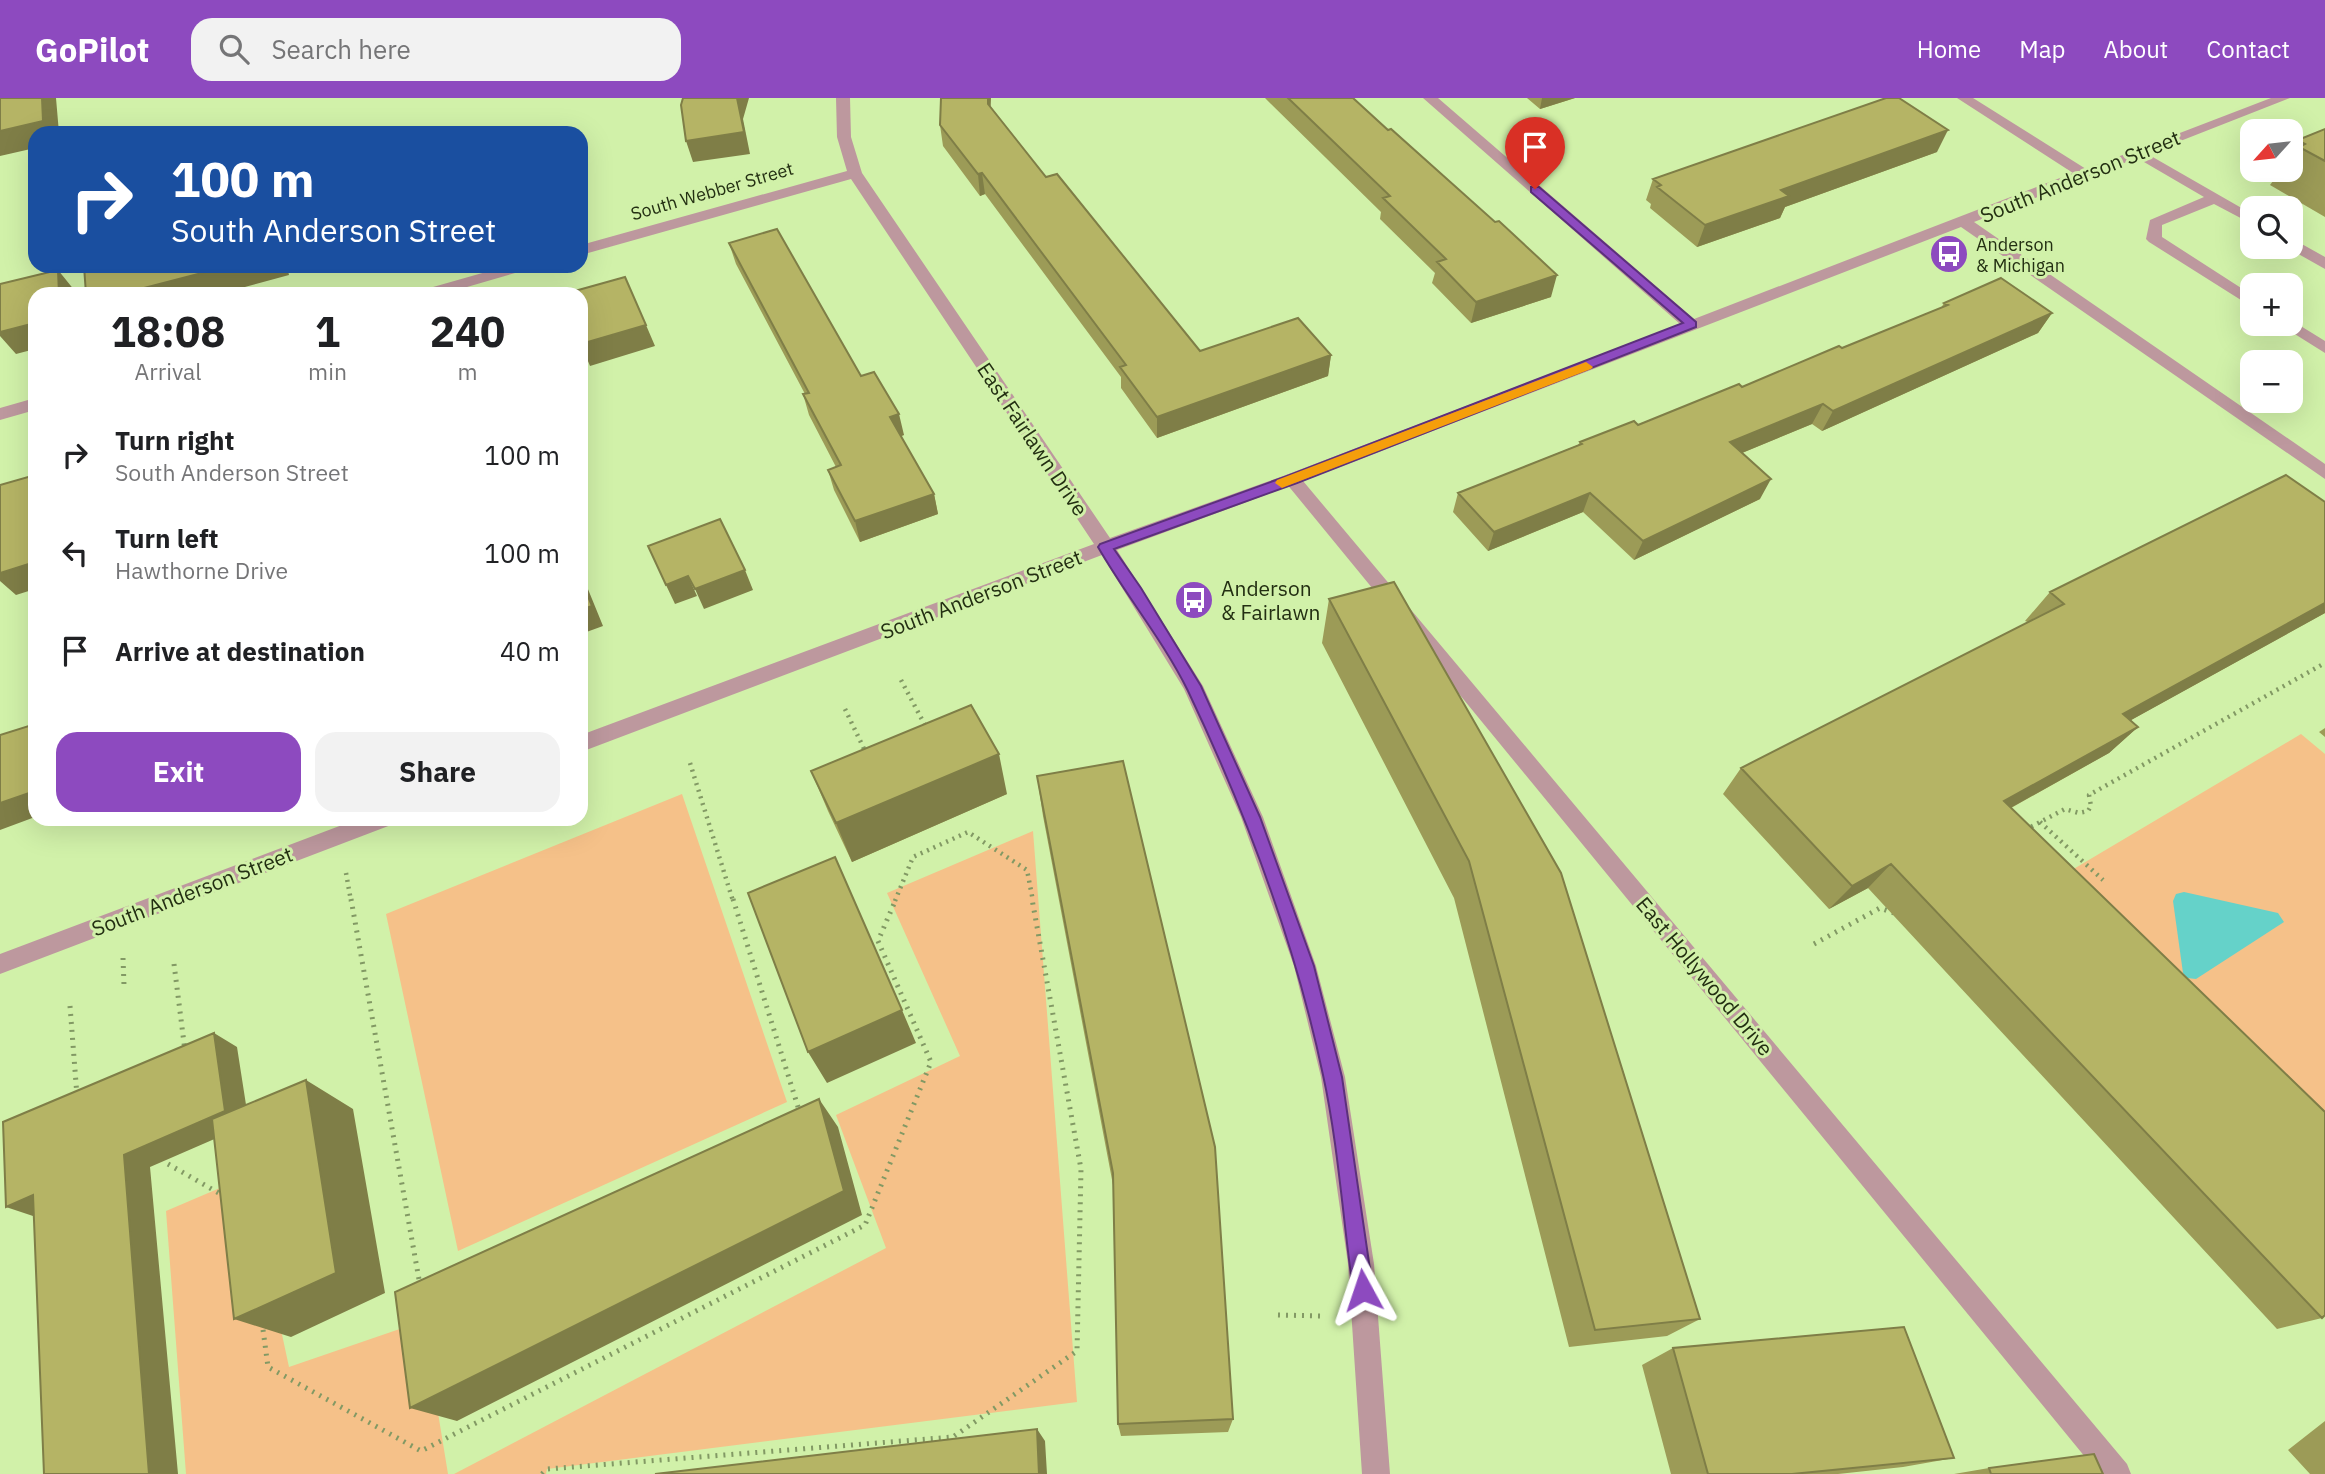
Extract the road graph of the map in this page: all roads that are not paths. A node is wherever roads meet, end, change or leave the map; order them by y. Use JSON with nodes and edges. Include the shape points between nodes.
{"nodes":[{"id":1,"x":843,"y":98,"type":"edge"},
{"id":2,"x":1430,"y":98,"type":"edge"},
{"id":3,"x":1964,"y":98,"type":"edge"},
{"id":4,"x":2283,"y":98,"type":"edge"},
{"id":5,"x":2137,"y":152,"type":"junction"},
{"id":6,"x":855,"y":173,"type":"junction"},
{"id":7,"x":2084,"y":174,"type":"junction"},
{"id":8,"x":2215,"y":198,"type":"junction"},
{"id":9,"x":2240,"y":213,"type":"edge"},
{"id":10,"x":1964,"y":222,"type":"junction"},
{"id":11,"x":588,"y":248,"type":"edge"},
{"id":12,"x":2303,"y":250,"type":"edge"},
{"id":13,"x":2325,"y":264,"type":"edge"},
{"id":14,"x":499,"y":273,"type":"edge"},
{"id":15,"x":450,"y":287,"type":"edge"},
{"id":16,"x":2240,"y":294,"type":"edge"},
{"id":17,"x":1691,"y":324,"type":"junction"},
{"id":18,"x":2303,"y":334,"type":"edge"},
{"id":19,"x":2325,"y":348,"type":"edge"},
{"id":20,"x":28,"y":406,"type":"edge"},
{"id":21,"x":0,"y":414,"type":"edge"},
{"id":22,"x":2325,"y":473,"type":"edge"},
{"id":23,"x":1292,"y":479,"type":"junction"},
{"id":24,"x":1105,"y":547,"type":"junction"},
{"id":25,"x":588,"y":741,"type":"edge"},
{"id":26,"x":365,"y":826,"type":"edge"},
{"id":27,"x":0,"y":964,"type":"edge"},
{"id":28,"x":1376,"y":1474,"type":"edge"},
{"id":29,"x":2117,"y":1474,"type":"edge"}],
"edges":[{"from":1,"to":6,"type":"street","name":"East Fairlawn Drive","via":[[844,136]]},
{"from":2,"to":17,"type":"street"},
{"from":3,"to":7,"type":"street"},
{"from":4,"to":5,"type":"street","name":"South Anderson Street"},
{"from":5,"to":7,"type":"street","name":"South Anderson Street"},
{"from":5,"to":8,"type":"street"},
{"from":6,"to":11,"type":"street","name":"South Webber Street"},
{"from":6,"to":24,"type":"street","name":"East Fairlawn Drive"},
{"from":7,"to":10,"type":"street","name":"South Anderson Street"},
{"from":8,"to":9,"type":"street"},
{"from":8,"to":16,"type":"street","via":[[2155,223],[2154,239]]},
{"from":10,"to":17,"type":"street","name":"South Anderson Street"},
{"from":10,"to":22,"type":"street"},
{"from":12,"to":13,"type":"street"},
{"from":14,"to":15,"type":"street"},
{"from":17,"to":23,"type":"street","name":"South Anderson Street"},
{"from":18,"to":19,"type":"street"},
{"from":20,"to":21,"type":"street"},
{"from":23,"to":24,"type":"street","name":"South Anderson Street"},
{"from":23,"to":29,"type":"street","name":"East Hollywood Drive"},
{"from":24,"to":25,"type":"street","name":"South Anderson Street"},
{"from":24,"to":28,"type":"street","name":"East Fairlawn Drive","via":[[1193,686],[1252,817],[1306,966],[1333,1077],[1361,1264]]},
{"from":26,"to":27,"type":"street","name":"South Anderson Street"}]}
